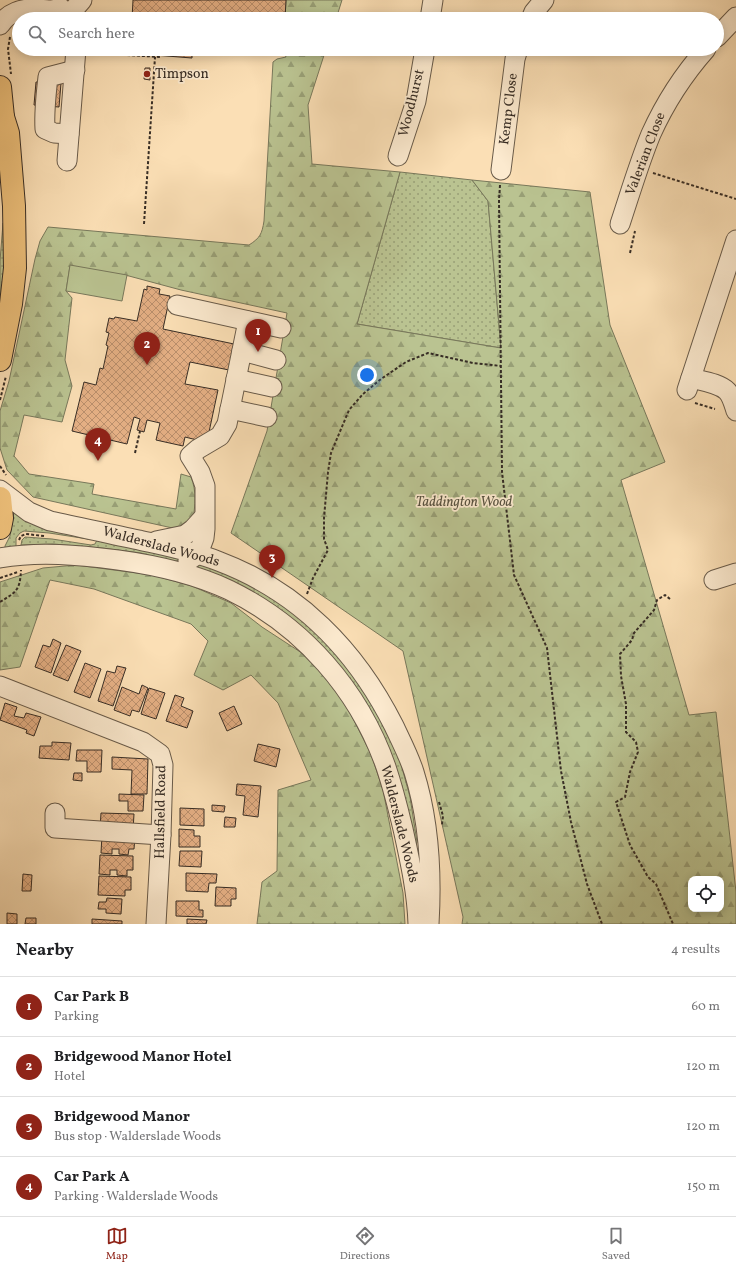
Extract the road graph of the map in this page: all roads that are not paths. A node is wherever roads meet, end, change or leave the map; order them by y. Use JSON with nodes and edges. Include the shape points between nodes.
{"nodes":[{"id":1,"x":82,"y":0,"type":"edge"},
{"id":2,"x":433,"y":0,"type":"edge"},
{"id":3,"x":544,"y":0,"type":"edge"},
{"id":4,"x":64,"y":11,"type":"edge"},
{"id":5,"x":15,"y":12,"type":"edge"},
{"id":6,"x":431,"y":12,"type":"edge"},
{"id":7,"x":534,"y":12,"type":"edge"},
{"id":8,"x":12,"y":13,"type":"edge"},
{"id":9,"x":736,"y":17,"type":"edge"},
{"id":10,"x":0,"y":25,"type":"edge"},
{"id":11,"x":724,"y":30,"type":"edge"},
{"id":12,"x":82,"y":56,"type":"edge"},
{"id":13,"x":423,"y":56,"type":"edge"},
{"id":14,"x":517,"y":56,"type":"edge"},
{"id":15,"x":700,"y":56,"type":"edge"},
{"id":16,"x":75,"y":70,"type":"junction"},
{"id":17,"x":0,"y":87,"type":"edge"},
{"id":18,"x":3,"y":117,"type":"junction"},
{"id":19,"x":69,"y":134,"type":"junction"},
{"id":20,"x":0,"y":154,"type":"edge"},
{"id":21,"x":398,"y":156,"type":"dead end"},
{"id":22,"x":67,"y":161,"type":"dead end"},
{"id":23,"x":501,"y":170,"type":"road end"},
{"id":24,"x":620,"y":224,"type":"dead end"},
{"id":25,"x":736,"y":240,"type":"edge"},
{"id":26,"x":177,"y":305,"type":"dead end"},
{"id":27,"x":248,"y":321,"type":"junction"},
{"id":28,"x":281,"y":328,"type":"dead end"},
{"id":29,"x":242,"y":352,"type":"junction"},
{"id":30,"x":0,"y":360,"type":"edge"},
{"id":31,"x":276,"y":360,"type":"dead end"},
{"id":32,"x":236,"y":379,"type":"junction"},
{"id":33,"x":272,"y":388,"type":"dead end"},
{"id":34,"x":230,"y":409,"type":"junction"},
{"id":35,"x":736,"y":412,"type":"edge"},
{"id":36,"x":267,"y":417,"type":"dead end"},
{"id":37,"x":0,"y":490,"type":"edge"},
{"id":38,"x":0,"y":498,"type":"edge"},
{"id":39,"x":204,"y":517,"type":"junction"},
{"id":40,"x":0,"y":528,"type":"edge"},
{"id":41,"x":149,"y":543,"type":"junction"},
{"id":42,"x":198,"y":554,"type":"junction"},
{"id":43,"x":0,"y":558,"type":"edge"},
{"id":44,"x":172,"y":571,"type":"junction"},
{"id":45,"x":736,"y":573,"type":"edge"},
{"id":46,"x":714,"y":580,"type":"dead end"},
{"id":47,"x":0,"y":686,"type":"edge"},
{"id":48,"x":56,"y":813,"type":"dead end"},
{"id":49,"x":161,"y":834,"type":"junction"},
{"id":50,"x":156,"y":924,"type":"edge"},
{"id":51,"x":418,"y":924,"type":"edge"},
{"id":52,"x":429,"y":924,"type":"edge"}],
"edges":[{"from":1,"to":4,"type":"street"},
{"from":2,"to":6,"type":"street"},
{"from":3,"to":7,"type":"street"},
{"from":4,"to":5,"type":"street","via":[[35,8]]},
{"from":8,"to":10,"type":"street"},
{"from":9,"to":11,"type":"street"},
{"from":12,"to":16,"type":"street"},
{"from":13,"to":21,"type":"street","name":"Woodhurst","via":[[416,101]]},
{"from":14,"to":23,"type":"street","name":"Kemp Close"},
{"from":15,"to":24,"type":"street","name":"Valerian Close","via":[[665,105],[651,135]]},
{"from":16,"to":19,"type":"street"},
{"from":16,"to":19,"type":"street","via":[[48,77],[44,117],[45,129],[54,133]]},
{"from":17,"to":18,"type":"main road"},
{"from":18,"to":20,"type":"main road"},
{"from":18,"to":30,"type":"main road","via":[[8,133],[14,206],[15,268]]},
{"from":19,"to":22,"type":"street"},
{"from":25,"to":35,"type":"street","via":[[689,389],[720,387],[731,397]]},
{"from":26,"to":27,"type":"street"},
{"from":27,"to":28,"type":"street"},
{"from":27,"to":29,"type":"street"},
{"from":29,"to":31,"type":"street"},
{"from":29,"to":32,"type":"street"},
{"from":32,"to":33,"type":"street"},
{"from":32,"to":34,"type":"street"},
{"from":34,"to":36,"type":"street"},
{"from":34,"to":39,"type":"street","via":[[227,424],[220,436],[190,456],[200,472],[204,486]]},
{"from":37,"to":41,"type":"street","name":"Walderslade Woods","via":[[38,517]]},
{"from":38,"to":40,"type":"main road"},
{"from":39,"to":41,"type":"street","via":[[185,535]]},
{"from":39,"to":42,"type":"street","via":[[204,538]]},
{"from":41,"to":42,"type":"street","name":"Walderslade Woods"},
{"from":42,"to":44,"type":"street"},
{"from":42,"to":52,"type":"street","name":"Walderslade Woods","via":[[250,575],[290,600],[339,643],[374,690],[402,742],[414,771],[422,801],[430,876]]},
{"from":43,"to":44,"type":"street","name":"Walderslade Woods","via":[[29,554],[63,554],[129,562]]},
{"from":44,"to":51,"type":"street","name":"Walderslade Woods","via":[[228,590],[277,619],[292,630],[324,662],[357,705],[378,746],[392,787],[414,879]]},
{"from":45,"to":46,"type":"street"},
{"from":47,"to":49,"type":"street","name":"Hallsfield Road","via":[[142,742],[156,750],[163,765]]},
{"from":48,"to":49,"type":"street","via":[[55,828]]},
{"from":49,"to":50,"type":"street","name":"Hallsfield Road"}]}
